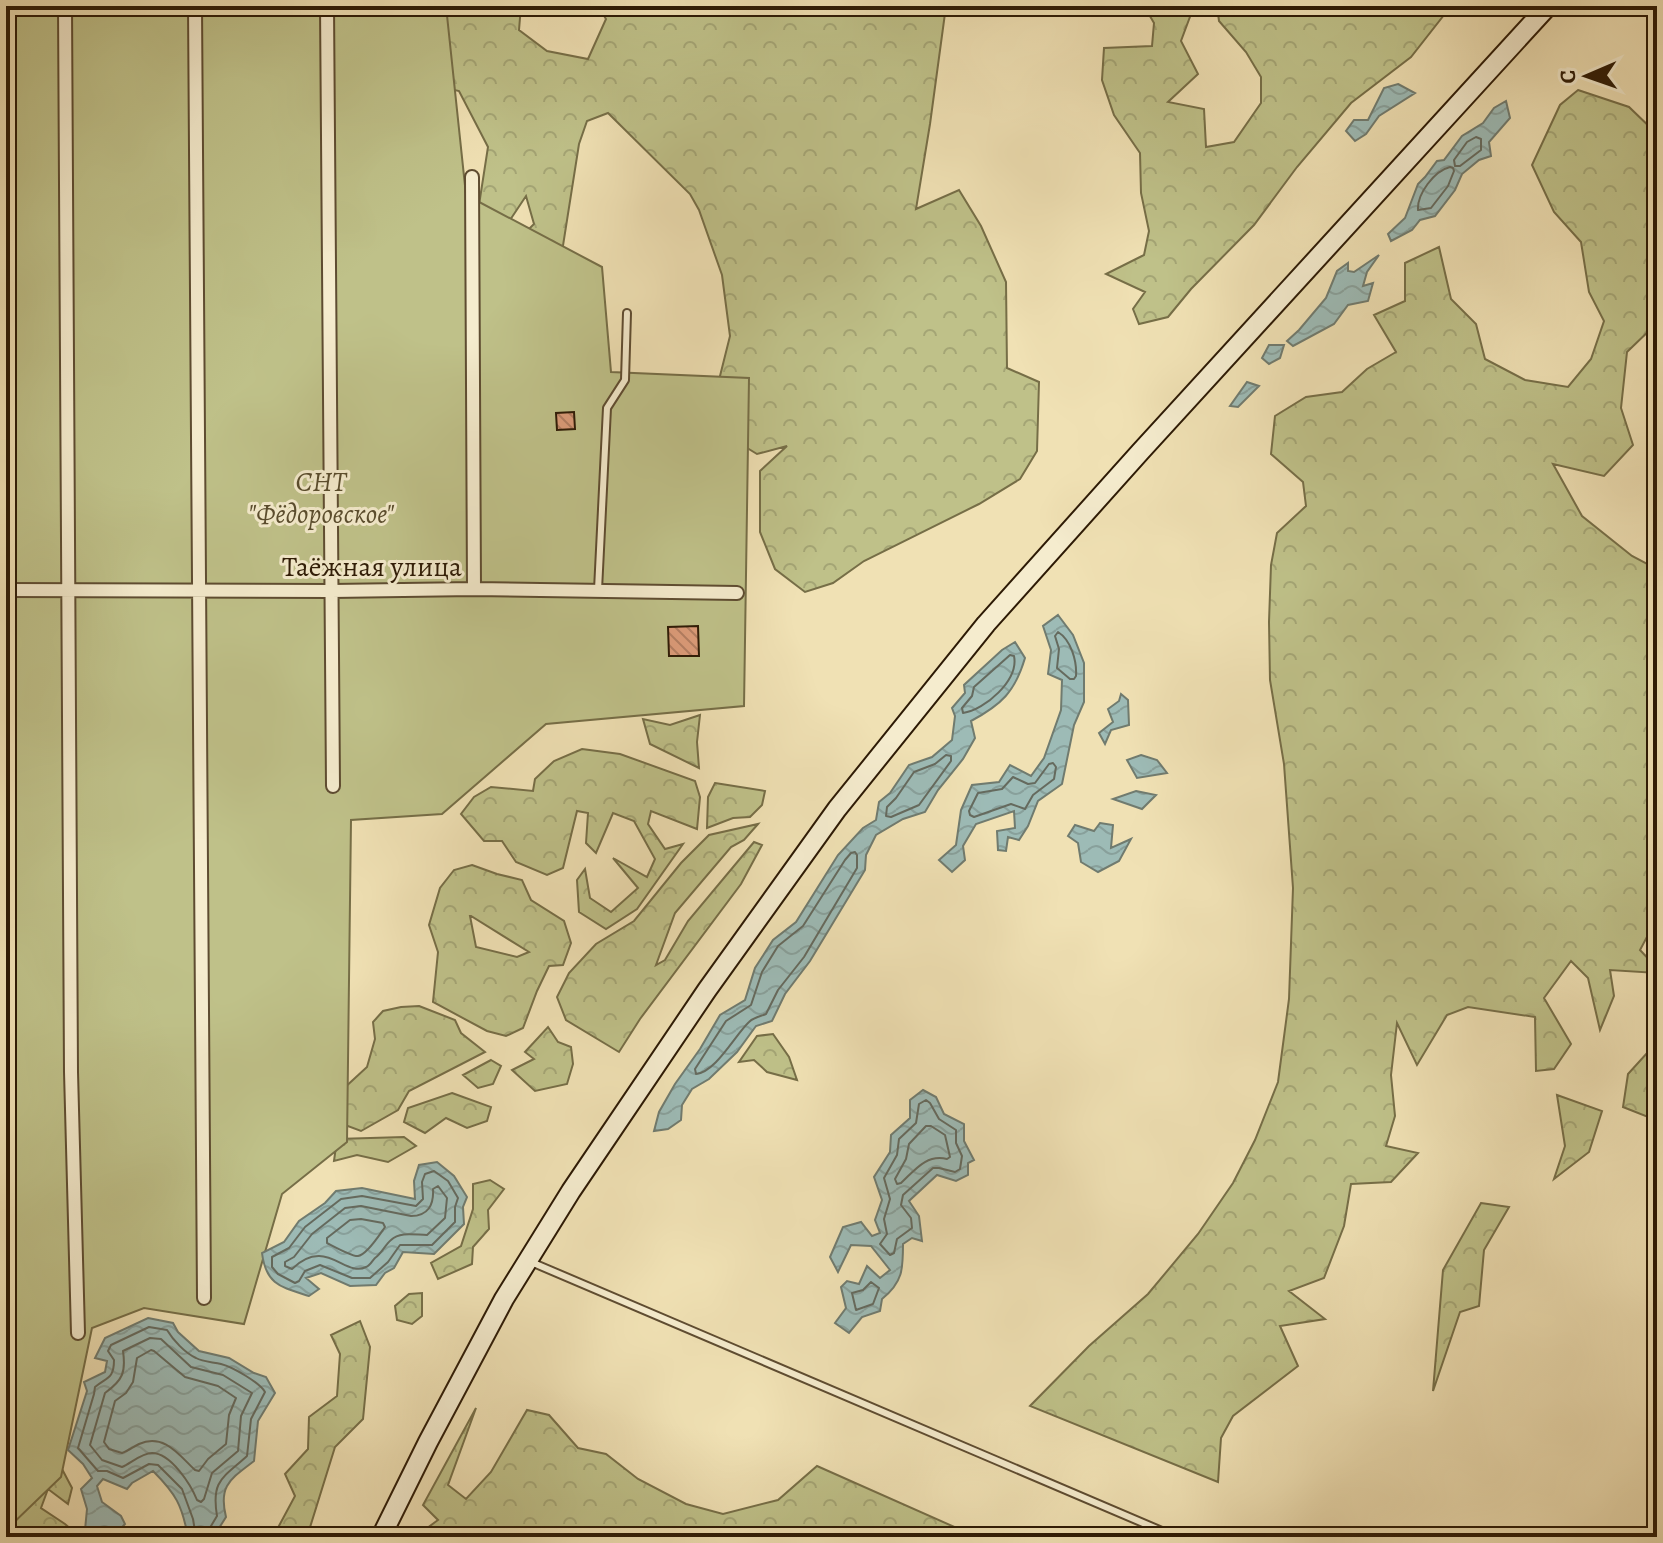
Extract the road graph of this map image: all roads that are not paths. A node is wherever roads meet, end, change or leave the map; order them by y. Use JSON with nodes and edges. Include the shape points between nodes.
{"nodes":[{"id":1,"x":65,"y":6,"type":"edge"},
{"id":2,"x":195,"y":6,"type":"edge"},
{"id":3,"x":327,"y":6,"type":"edge"},
{"id":4,"x":1548,"y":6,"type":"edge"},
{"id":5,"x":472,"y":177,"type":"dead end"},
{"id":6,"x":627,"y":313,"type":"dead end"},
{"id":7,"x":198,"y":589,"type":"junction"},
{"id":8,"x":474,"y":589,"type":"junction"},
{"id":9,"x":6,"y":590,"type":"edge"},
{"id":10,"x":598,"y":590,"type":"junction"},
{"id":11,"x":69,"y":591,"type":"junction"},
{"id":12,"x":332,"y":591,"type":"junction"},
{"id":13,"x":737,"y":593,"type":"dead end"},
{"id":14,"x":333,"y":786,"type":"dead end"},
{"id":15,"x":527,"y":1261,"type":"junction"},
{"id":16,"x":204,"y":1298,"type":"dead end"},
{"id":17,"x":78,"y":1333,"type":"dead end"},
{"id":18,"x":381,"y":1537,"type":"edge"},
{"id":19,"x":1176,"y":1537,"type":"edge"}],
"edges":[{"from":1,"to":11,"type":"street"},
{"from":2,"to":7,"type":"street"},
{"from":3,"to":12,"type":"street"},
{"from":4,"to":15,"type":"main road","via":[[976,636],[837,809],[707,990]]},
{"from":5,"to":8,"type":"street"},
{"from":6,"to":10,"type":"lane","via":[[625,380],[607,408]]},
{"from":7,"to":11,"type":"street","name":"Таёжная улица"},
{"from":7,"to":12,"type":"street","name":"Таёжная улица"},
{"from":7,"to":16,"type":"street"},
{"from":8,"to":10,"type":"street","name":"Таёжная улица"},
{"from":8,"to":12,"type":"street","name":"Таёжная улица"},
{"from":9,"to":11,"type":"street","name":"Таёжная улица"},
{"from":10,"to":13,"type":"street","name":"Таёжная улица"},
{"from":11,"to":17,"type":"street"},
{"from":12,"to":14,"type":"street"},
{"from":15,"to":18,"type":"main road"},
{"from":15,"to":19,"type":"lane"}]}
